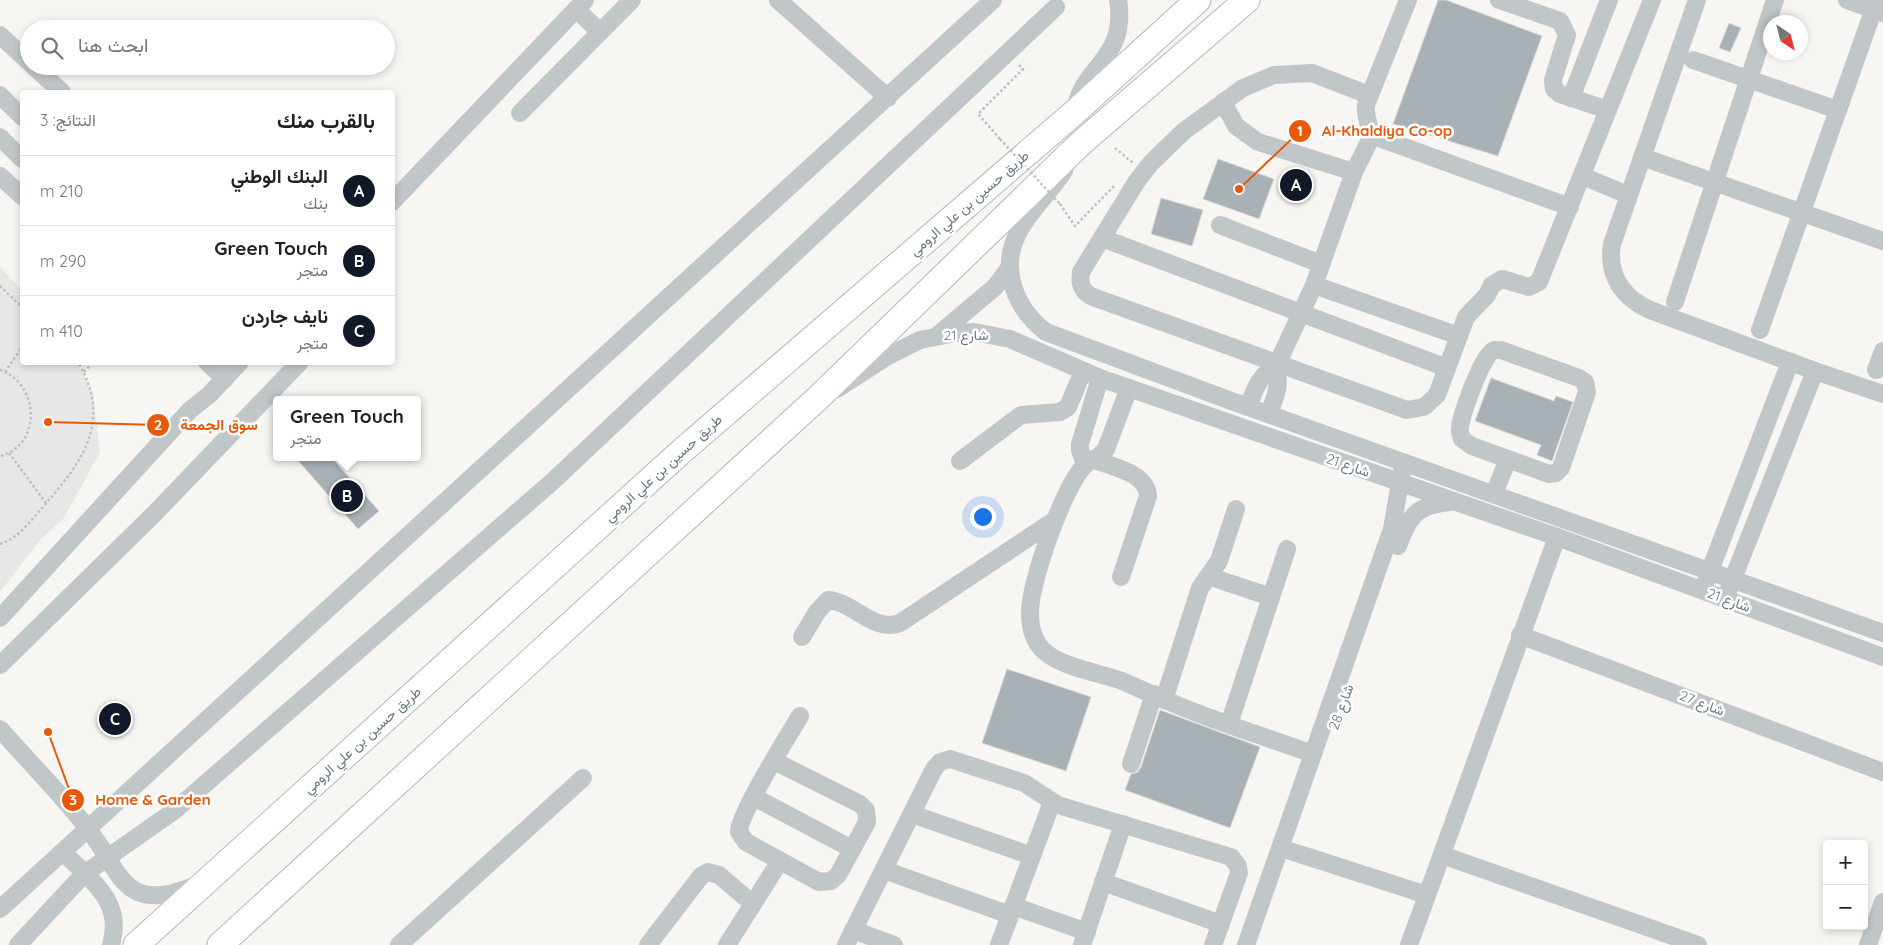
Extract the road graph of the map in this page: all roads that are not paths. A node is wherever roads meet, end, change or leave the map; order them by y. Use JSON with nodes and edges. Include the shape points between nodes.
{"nodes":[{"id":1,"x":632,"y":0,"type":"edge"},
{"id":2,"x":778,"y":0,"type":"edge"},
{"id":3,"x":993,"y":0,"type":"edge"},
{"id":4,"x":1118,"y":0,"type":"edge"},
{"id":5,"x":1198,"y":0,"type":"edge"},
{"id":6,"x":1246,"y":0,"type":"edge"},
{"id":7,"x":1408,"y":0,"type":"edge"},
{"id":8,"x":1499,"y":0,"type":"edge"},
{"id":9,"x":1609,"y":0,"type":"edge"},
{"id":10,"x":1652,"y":0,"type":"edge"},
{"id":11,"x":1697,"y":0,"type":"edge"},
{"id":12,"x":1775,"y":0,"type":"edge"},
{"id":13,"x":1847,"y":0,"type":"edge"},
{"id":14,"x":581,"y":5,"type":"edge"},
{"id":15,"x":1535,"y":5,"type":"edge"},
{"id":16,"x":1056,"y":6,"type":"dead end"},
{"id":17,"x":1878,"y":7,"type":"edge"},
{"id":18,"x":600,"y":32,"type":"junction"},
{"id":19,"x":0,"y":35,"type":"edge"},
{"id":20,"x":20,"y":54,"type":"edge"},
{"id":21,"x":1693,"y":60,"type":"dead end"},
{"id":22,"x":43,"y":75,"type":"edge"},
{"id":23,"x":1749,"y":80,"type":"junction"},
{"id":24,"x":60,"y":90,"type":"edge"},
{"id":25,"x":1369,"y":95,"type":"junction"},
{"id":26,"x":888,"y":98,"type":"junction"},
{"id":27,"x":1571,"y":98,"type":"junction"},
{"id":28,"x":1223,"y":102,"type":"junction"},
{"id":29,"x":3,"y":104,"type":"edge"},
{"id":30,"x":1608,"y":110,"type":"junction"},
{"id":31,"x":1838,"y":110,"type":"junction"},
{"id":32,"x":1075,"y":112,"type":"junction"},
{"id":33,"x":520,"y":113,"type":"dead end"},
{"id":34,"x":20,"y":116,"type":"edge"},
{"id":35,"x":1372,"y":135,"type":"junction"},
{"id":36,"x":0,"y":137,"type":"edge"},
{"id":37,"x":1081,"y":143,"type":"junction"},
{"id":38,"x":20,"y":157,"type":"edge"},
{"id":39,"x":1642,"y":157,"type":"junction"},
{"id":40,"x":1354,"y":172,"type":"junction"},
{"id":41,"x":0,"y":176,"type":"edge"},
{"id":42,"x":1582,"y":176,"type":"junction"},
{"id":43,"x":1716,"y":183,"type":"junction"},
{"id":44,"x":20,"y":194,"type":"edge"},
{"id":45,"x":1628,"y":195,"type":"junction"},
{"id":46,"x":395,"y":199,"type":"edge"},
{"id":47,"x":1570,"y":207,"type":"junction"},
{"id":48,"x":1801,"y":213,"type":"junction"},
{"id":49,"x":1220,"y":226,"type":"dead end"},
{"id":50,"x":1102,"y":238,"type":"junction"},
{"id":51,"x":1883,"y":241,"type":"edge"},
{"id":52,"x":1321,"y":264,"type":"junction"},
{"id":53,"x":1010,"y":267,"type":"junction"},
{"id":54,"x":1314,"y":285,"type":"junction"},
{"id":55,"x":1675,"y":302,"type":"dead end"},
{"id":56,"x":1301,"y":314,"type":"junction"},
{"id":57,"x":1760,"y":330,"type":"dead end"},
{"id":58,"x":938,"y":335,"type":"junction"},
{"id":59,"x":1459,"y":336,"type":"junction"},
{"id":60,"x":1065,"y":340,"type":"junction"},
{"id":61,"x":1883,"y":351,"type":"edge"},
{"id":62,"x":1059,"y":361,"type":"junction"},
{"id":63,"x":1790,"y":362,"type":"junction"},
{"id":64,"x":210,"y":365,"type":"edge"},
{"id":65,"x":237,"y":365,"type":"edge"},
{"id":66,"x":297,"y":365,"type":"edge"},
{"id":67,"x":1276,"y":366,"type":"junction"},
{"id":68,"x":1447,"y":368,"type":"junction"},
{"id":69,"x":1876,"y":370,"type":"dead end"},
{"id":70,"x":1083,"y":371,"type":"junction"},
{"id":71,"x":1814,"y":372,"type":"junction"},
{"id":72,"x":1100,"y":378,"type":"junction"},
{"id":73,"x":224,"y":379,"type":"junction"},
{"id":74,"x":1129,"y":388,"type":"junction"},
{"id":75,"x":1883,"y":394,"type":"edge"},
{"id":76,"x":209,"y":395,"type":"junction"},
{"id":77,"x":819,"y":397,"type":"junction"},
{"id":78,"x":1248,"y":407,"type":"junction"},
{"id":79,"x":1269,"y":414,"type":"junction"},
{"id":80,"x":1508,"y":459,"type":"junction"},
{"id":81,"x":960,"y":460,"type":"dead end"},
{"id":82,"x":1090,"y":462,"type":"junction"},
{"id":83,"x":1404,"y":462,"type":"junction"},
{"id":84,"x":1752,"y":462,"type":"junction"},
{"id":85,"x":1776,"y":470,"type":"junction"},
{"id":86,"x":1400,"y":482,"type":"junction"},
{"id":87,"x":1494,"y":494,"type":"junction"},
{"id":88,"x":1456,"y":502,"type":"junction"},
{"id":89,"x":1236,"y":508,"type":"dead end"},
{"id":90,"x":1055,"y":520,"type":"junction"},
{"id":91,"x":1557,"y":537,"type":"junction"},
{"id":92,"x":1287,"y":549,"type":"dead end"},
{"id":93,"x":1710,"y":571,"type":"junction"},
{"id":94,"x":1208,"y":576,"type":"junction"},
{"id":95,"x":1121,"y":577,"type":"dead end"},
{"id":96,"x":1732,"y":580,"type":"junction"},
{"id":97,"x":1702,"y":591,"type":"junction"},
{"id":98,"x":1271,"y":597,"type":"junction"},
{"id":99,"x":1725,"y":599,"type":"junction"},
{"id":100,"x":0,"y":618,"type":"edge"},
{"id":101,"x":0,"y":632,"type":"edge"},
{"id":102,"x":1883,"y":633,"type":"edge"},
{"id":103,"x":1520,"y":635,"type":"junction"},
{"id":104,"x":802,"y":637,"type":"dead end"},
{"id":105,"x":1883,"y":657,"type":"edge"},
{"id":106,"x":0,"y":665,"type":"edge"},
{"id":107,"x":1159,"y":697,"type":"junction"},
{"id":108,"x":800,"y":716,"type":"dead end"},
{"id":109,"x":1229,"y":724,"type":"junction"},
{"id":110,"x":0,"y":729,"type":"edge"},
{"id":111,"x":1313,"y":754,"type":"junction"},
{"id":112,"x":774,"y":761,"type":"junction"},
{"id":113,"x":1131,"y":764,"type":"dead end"},
{"id":114,"x":1883,"y":772,"type":"edge"},
{"id":115,"x":583,"y":778,"type":"dead end"},
{"id":116,"x":754,"y":798,"type":"junction"},
{"id":117,"x":1052,"y":802,"type":"junction"},
{"id":118,"x":912,"y":814,"type":"junction"},
{"id":119,"x":1123,"y":824,"type":"junction"},
{"id":120,"x":89,"y":828,"type":"junction"},
{"id":121,"x":852,"y":849,"type":"junction"},
{"id":122,"x":1290,"y":851,"type":"junction"},
{"id":123,"x":63,"y":852,"type":"junction"},
{"id":124,"x":1442,"y":855,"type":"junction"},
{"id":125,"x":107,"y":856,"type":"junction"},
{"id":126,"x":1032,"y":856,"type":"junction"},
{"id":127,"x":780,"y":861,"type":"junction"},
{"id":128,"x":884,"y":870,"type":"junction"},
{"id":129,"x":84,"y":874,"type":"junction"},
{"id":130,"x":206,"y":880,"type":"junction"},
{"id":131,"x":1103,"y":882,"type":"junction"},
{"id":132,"x":1427,"y":895,"type":"junction"},
{"id":133,"x":1883,"y":902,"type":"edge"},
{"id":134,"x":753,"y":904,"type":"junction"},
{"id":135,"x":0,"y":909,"type":"edge"},
{"id":136,"x":1011,"y":911,"type":"junction"},
{"id":137,"x":1221,"y":924,"type":"junction"},
{"id":138,"x":850,"y":938,"type":"edge"},
{"id":139,"x":1086,"y":941,"type":"edge"},
{"id":140,"x":18,"y":945,"type":"edge"},
{"id":141,"x":111,"y":945,"type":"edge"},
{"id":142,"x":136,"y":945,"type":"edge"},
{"id":143,"x":220,"y":945,"type":"edge"},
{"id":144,"x":400,"y":945,"type":"edge"},
{"id":145,"x":648,"y":945,"type":"edge"},
{"id":146,"x":728,"y":945,"type":"edge"},
{"id":147,"x":894,"y":945,"type":"edge"},
{"id":148,"x":999,"y":945,"type":"edge"},
{"id":149,"x":1213,"y":945,"type":"edge"},
{"id":150,"x":1246,"y":945,"type":"edge"},
{"id":151,"x":1256,"y":945,"type":"edge"},
{"id":152,"x":1409,"y":945,"type":"edge"},
{"id":153,"x":1698,"y":945,"type":"edge"},
{"id":154,"x":1868,"y":945,"type":"edge"}],
"edges":[{"from":1,"to":18,"type":"street"},
{"from":2,"to":26,"type":"street"},
{"from":3,"to":26,"type":"street"},
{"from":4,"to":32,"type":"street","via":[[1119,26],[1114,45],[1082,88]]},
{"from":5,"to":32,"type":"highway","name":"طريق حسين بن علي الرومي"},
{"from":6,"to":37,"type":"highway"},
{"from":7,"to":25,"type":"street"},
{"from":8,"to":15,"type":"street"},
{"from":9,"to":27,"type":"street"},
{"from":10,"to":30,"type":"street"},
{"from":11,"to":39,"type":"street"},
{"from":12,"to":23,"type":"street"},
{"from":13,"to":17,"type":"street"},
{"from":14,"to":18,"type":"street"},
{"from":14,"to":46,"type":"street"},
{"from":15,"to":27,"type":"street","via":[[1565,28],[1566,43],[1553,84],[1560,94]]},
{"from":16,"to":125,"type":"street","via":[[553,481],[174,811]]},
{"from":17,"to":31,"type":"street"},
{"from":18,"to":33,"type":"street"},
{"from":19,"to":20,"type":"street"},
{"from":21,"to":23,"type":"street"},
{"from":22,"to":24,"type":"street"},
{"from":23,"to":31,"type":"street"},
{"from":23,"to":43,"type":"street"},
{"from":25,"to":28,"type":"street","via":[[1324,76],[1299,72],[1262,78]]},
{"from":25,"to":35,"type":"street","via":[[1365,118]]},
{"from":26,"to":120,"type":"street"},
{"from":27,"to":30,"type":"street"},
{"from":28,"to":40,"type":"street","via":[[1236,126],[1258,142]]},
{"from":28,"to":50,"type":"street","via":[[1184,130],[1151,163]]},
{"from":29,"to":34,"type":"street"},
{"from":30,"to":42,"type":"street"},
{"from":31,"to":48,"type":"street"},
{"from":32,"to":130,"type":"highway","name":"طريق حسين بن علي الرومي","via":[[682,450]]},
{"from":35,"to":40,"type":"street"},
{"from":35,"to":47,"type":"street"},
{"from":36,"to":38,"type":"street"},
{"from":37,"to":53,"type":"street","name":"شارع 21","via":[[1018,234]]},
{"from":37,"to":77,"type":"highway"},
{"from":39,"to":43,"type":"street"},
{"from":39,"to":45,"type":"street"},
{"from":40,"to":52,"type":"street"},
{"from":41,"to":44,"type":"street"},
{"from":42,"to":45,"type":"street"},
{"from":42,"to":47,"type":"street"},
{"from":43,"to":48,"type":"street"},
{"from":43,"to":55,"type":"street"},
{"from":45,"to":63,"type":"street","via":[[1610,253],[1613,274],[1624,293],[1650,310]]},
{"from":47,"to":59,"type":"street","via":[[1539,282],[1529,287],[1506,279],[1495,282],[1482,302],[1470,311]]},
{"from":48,"to":51,"type":"street"},
{"from":48,"to":57,"type":"street"},
{"from":49,"to":52,"type":"street"},
{"from":50,"to":56,"type":"street"},
{"from":50,"to":67,"type":"street","via":[[1081,272],[1080,284],[1088,294]]},
{"from":52,"to":54,"type":"street"},
{"from":53,"to":58,"type":"street","via":[[995,287]]},
{"from":53,"to":60,"type":"street","name":"شارع 21","via":[[1014,290],[1027,314],[1046,332]]},
{"from":54,"to":56,"type":"street"},
{"from":54,"to":59,"type":"street"},
{"from":56,"to":67,"type":"street"},
{"from":56,"to":68,"type":"street"},
{"from":58,"to":62,"type":"street","name":"شارع 21","via":[[965,332],[992,335],[1027,345]]},
{"from":58,"to":77,"type":"street","name":"شارع 21","via":[[904,347],[849,383]]},
{"from":59,"to":68,"type":"street"},
{"from":60,"to":62,"type":"street","via":[[1055,348]]},
{"from":60,"to":78,"type":"street","name":"شارع 21"},
{"from":61,"to":69,"type":"street"},
{"from":62,"to":70,"type":"street","name":"شارع 21"},
{"from":63,"to":71,"type":"street"},
{"from":63,"to":84,"type":"street"},
{"from":64,"to":73,"type":"street"},
{"from":65,"to":73,"type":"street"},
{"from":66,"to":106,"type":"street","via":[[156,512]]},
{"from":67,"to":68,"type":"street","via":[[1407,410],[1416,410],[1431,402]]},
{"from":67,"to":78,"type":"street","via":[[1263,376]]},
{"from":67,"to":79,"type":"street","via":[[1278,389]]},
{"from":70,"to":72,"type":"street","name":"شارع 21"},
{"from":70,"to":81,"type":"street","via":[[1068,407],[1060,412],[1021,415]]},
{"from":71,"to":75,"type":"street"},
{"from":71,"to":85,"type":"street"},
{"from":72,"to":74,"type":"street","name":"شارع 21"},
{"from":72,"to":82,"type":"street","via":[[1080,444],[1080,450]]},
{"from":73,"to":76,"type":"street"},
{"from":74,"to":82,"type":"street","via":[[1106,449]]},
{"from":74,"to":86,"type":"street","name":"شارع 21"},
{"from":76,"to":100,"type":"street","via":[[190,410]]},
{"from":76,"to":101,"type":"street","via":[[198,416]]},
{"from":77,"to":143,"type":"highway"},
{"from":78,"to":79,"type":"street","name":"شارع 21"},
{"from":79,"to":83,"type":"street","name":"شارع 21"},
{"from":80,"to":80,"type":"street","via":[[1549,474],[1559,471],[1587,387],[1579,378],[1497,350],[1489,352],[1482,363],[1460,433],[1466,443]]},
{"from":80,"to":87,"type":"street"},
{"from":82,"to":90,"type":"street"},
{"from":82,"to":95,"type":"street","via":[[1140,479],[1147,489],[1148,496]]},
{"from":83,"to":86,"type":"street","name":"شارع 28"},
{"from":83,"to":87,"type":"street","name":"شارع 21"},
{"from":84,"to":85,"type":"street"},
{"from":84,"to":93,"type":"street"},
{"from":85,"to":96,"type":"street"},
{"from":86,"to":88,"type":"street","name":"شارع 21"},
{"from":86,"to":111,"type":"street","name":"شارع 28","via":[[1392,529]]},
{"from":87,"to":93,"type":"street","name":"شارع 21"},
{"from":88,"to":91,"type":"street","name":"شارع 21"},
{"from":88,"to":122,"type":"street","name":"شارع 28","via":[[1426,506],[1407,522]]},
{"from":89,"to":94,"type":"street","via":[[1219,562]]},
{"from":90,"to":104,"type":"street","via":[[900,623],[890,627],[837,601],[828,600]]},
{"from":90,"to":107,"type":"street","via":[[1031,596],[1030,617],[1035,639],[1045,652],[1061,661]]},
{"from":91,"to":97,"type":"street","name":"شارع 21"},
{"from":91,"to":103,"type":"street"},
{"from":92,"to":98,"type":"street"},
{"from":93,"to":96,"type":"street","name":"شارع 21"},
{"from":93,"to":97,"type":"street"},
{"from":94,"to":98,"type":"street"},
{"from":94,"to":107,"type":"street","via":[[1200,588]]},
{"from":96,"to":99,"type":"street"},
{"from":96,"to":102,"type":"street","name":"شارع 21"},
{"from":97,"to":99,"type":"street","name":"شارع 21"},
{"from":98,"to":109,"type":"street"},
{"from":99,"to":105,"type":"street","name":"شارع 21"},
{"from":103,"to":114,"type":"street","name":"شارع 27"},
{"from":103,"to":124,"type":"street"},
{"from":107,"to":109,"type":"street"},
{"from":107,"to":113,"type":"street"},
{"from":108,"to":112,"type":"street"},
{"from":109,"to":111,"type":"street"},
{"from":110,"to":120,"type":"street"},
{"from":111,"to":150,"type":"street","name":"شارع 28"},
{"from":112,"to":116,"type":"street"},
{"from":112,"to":121,"type":"street","via":[[864,807],[868,814],[867,822]]},
{"from":115,"to":144,"type":"street"},
{"from":116,"to":121,"type":"street"},
{"from":116,"to":127,"type":"street","via":[[740,825],[740,836]]},
{"from":117,"to":118,"type":"street","via":[[1024,783],[950,758],[937,765]]},
{"from":117,"to":119,"type":"street"},
{"from":117,"to":126,"type":"street"},
{"from":118,"to":126,"type":"street"},
{"from":118,"to":128,"type":"street"},
{"from":119,"to":131,"type":"street"},
{"from":119,"to":137,"type":"street","via":[[1227,855],[1234,861],[1239,873]]},
{"from":120,"to":123,"type":"street"},
{"from":120,"to":125,"type":"street"},
{"from":121,"to":127,"type":"street","via":[[838,876],[826,883]]},
{"from":122,"to":132,"type":"street"},
{"from":122,"to":151,"type":"street","name":"شارع 28"},
{"from":123,"to":129,"type":"street"},
{"from":123,"to":135,"type":"street"},
{"from":124,"to":132,"type":"street"},
{"from":124,"to":153,"type":"street"},
{"from":125,"to":129,"type":"street"},
{"from":125,"to":130,"type":"street","via":[[128,886],[147,894],[170,894]]},
{"from":126,"to":136,"type":"street"},
{"from":127,"to":134,"type":"street"},
{"from":128,"to":136,"type":"street"},
{"from":128,"to":138,"type":"street"},
{"from":129,"to":140,"type":"street"},
{"from":129,"to":141,"type":"street","via":[[102,892],[113,911],[115,922]]},
{"from":130,"to":142,"type":"highway","name":"طريق حسين بن علي الرومي"},
{"from":131,"to":137,"type":"street"},
{"from":131,"to":139,"type":"street"},
{"from":132,"to":152,"type":"street"},
{"from":133,"to":154,"type":"street"},
{"from":134,"to":145,"type":"street","via":[[716,873],[704,874]]},
{"from":134,"to":146,"type":"street"},
{"from":136,"to":139,"type":"street"},
{"from":136,"to":148,"type":"street"},
{"from":137,"to":149,"type":"street"},
{"from":138,"to":147,"type":"street"}]}
